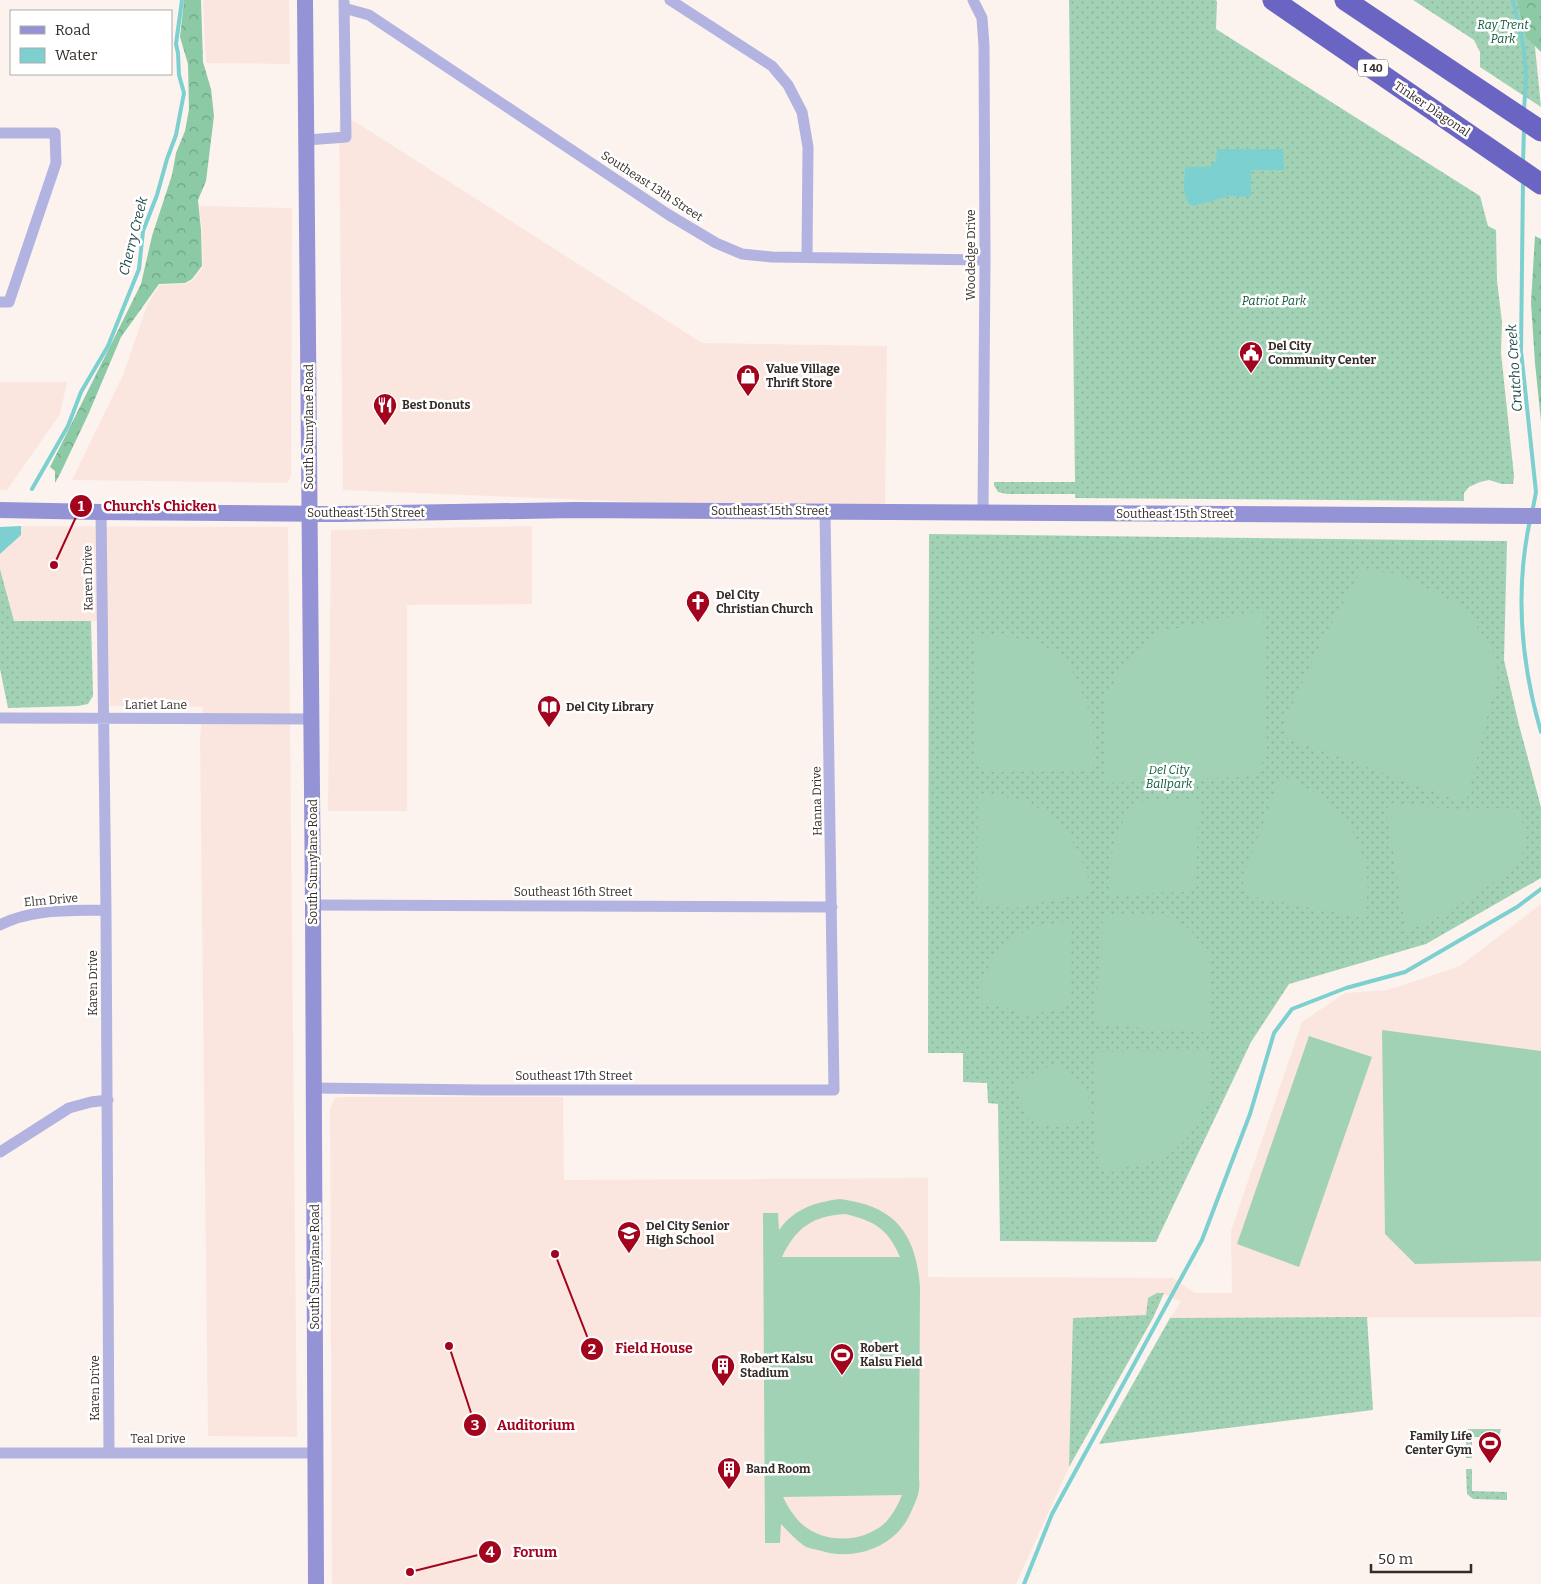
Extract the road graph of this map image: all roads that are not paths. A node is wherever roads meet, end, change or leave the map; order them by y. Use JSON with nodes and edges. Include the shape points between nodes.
{"nodes":[{"id":1,"x":305,"y":0,"type":"edge"},
{"id":2,"x":670,"y":0,"type":"edge"},
{"id":3,"x":973,"y":0,"type":"edge"},
{"id":4,"x":1273,"y":0,"type":"edge"},
{"id":5,"x":1345,"y":0,"type":"edge"},
{"id":6,"x":344,"y":4,"type":"edge"},
{"id":7,"x":1541,"y":131,"type":"edge"},
{"id":8,"x":0,"y":133,"type":"edge"},
{"id":9,"x":306,"y":140,"type":"junction"},
{"id":10,"x":1541,"y":184,"type":"edge"},
{"id":11,"x":807,"y":257,"type":"junction"},
{"id":12,"x":985,"y":260,"type":"junction"},
{"id":13,"x":0,"y":302,"type":"edge"},
{"id":14,"x":0,"y":510,"type":"edge"},
{"id":15,"x":101,"y":512,"type":"junction"},
{"id":16,"x":825,"y":512,"type":"junction"},
{"id":17,"x":983,"y":512,"type":"junction"},
{"id":18,"x":309,"y":513,"type":"junction"},
{"id":19,"x":1541,"y":516,"type":"edge"},
{"id":20,"x":0,"y":718,"type":"edge"},
{"id":21,"x":103,"y":719,"type":"junction"},
{"id":22,"x":312,"y":719,"type":"junction"},
{"id":23,"x":313,"y":905,"type":"junction"},
{"id":24,"x":832,"y":907,"type":"junction"},
{"id":25,"x":106,"y":910,"type":"junction"},
{"id":26,"x":0,"y":925,"type":"edge"},
{"id":27,"x":314,"y":1088,"type":"junction"},
{"id":28,"x":834,"y":1090,"type":"joint"},
{"id":29,"x":108,"y":1100,"type":"junction"},
{"id":30,"x":0,"y":1152,"type":"edge"},
{"id":31,"x":316,"y":1452,"type":"junction"},
{"id":32,"x":0,"y":1453,"type":"edge"},
{"id":33,"x":109,"y":1453,"type":"junction"},
{"id":34,"x":316,"y":1584,"type":"edge"}],
"edges":[{"from":1,"to":9,"type":"main road","name":"South Sunnylane Road"},
{"from":2,"to":11,"type":"street","via":[[772,66],[788,85],[802,112],[808,148]]},
{"from":3,"to":12,"type":"street","name":"Woodedge Drive","via":[[982,18],[984,46]]},
{"from":4,"to":10,"type":"highway","name":"Tinker Diagonal","number":"I 40"},
{"from":5,"to":7,"type":"highway"},
{"from":6,"to":9,"type":"street","via":[[346,137]]},
{"from":6,"to":11,"type":"street","name":"Southeast 13th Street","via":[[369,15],[716,243],[742,254]]},
{"from":8,"to":13,"type":"street","via":[[55,133],[56,163],[9,302]]},
{"from":9,"to":18,"type":"main road","name":"South Sunnylane Road"},
{"from":11,"to":12,"type":"street","name":"Southeast 13th Street"},
{"from":12,"to":17,"type":"street","name":"Woodedge Drive"},
{"from":14,"to":15,"type":"main road","name":"Southeast 15th Street"},
{"from":15,"to":18,"type":"main road","name":"Southeast 15th Street"},
{"from":15,"to":21,"type":"street","name":"Karen Drive"},
{"from":16,"to":17,"type":"main road","name":"Southeast 15th Street"},
{"from":16,"to":18,"type":"main road","name":"Southeast 15th Street"},
{"from":16,"to":24,"type":"street","name":"Hanna Drive"},
{"from":17,"to":19,"type":"main road","name":"Southeast 15th Street"},
{"from":18,"to":22,"type":"main road","name":"South Sunnylane Road"},
{"from":20,"to":21,"type":"street","name":"Lariet Lane"},
{"from":21,"to":22,"type":"street","name":"Lariet Lane"},
{"from":21,"to":25,"type":"street","name":"Karen Drive"},
{"from":22,"to":23,"type":"main road","name":"South Sunnylane Road"},
{"from":23,"to":24,"type":"street","name":"Southeast 16th Street"},
{"from":23,"to":27,"type":"main road","name":"South Sunnylane Road"},
{"from":24,"to":28,"type":"street","name":"Hanna Drive"},
{"from":25,"to":26,"type":"street","name":"Elm Drive","via":[[36,913],[12,918]]},
{"from":25,"to":29,"type":"street","name":"Karen Drive"},
{"from":27,"to":28,"type":"street","name":"Southeast 17th Street"},
{"from":27,"to":31,"type":"main road","name":"South Sunnylane Road"},
{"from":29,"to":30,"type":"street","via":[[69,1108]]},
{"from":29,"to":33,"type":"street","name":"Karen Drive"},
{"from":31,"to":33,"type":"street","name":"Teal Drive"},
{"from":31,"to":34,"type":"main road","name":"South Sunnylane Road"},
{"from":32,"to":33,"type":"street","name":"Teal Drive"}]}
